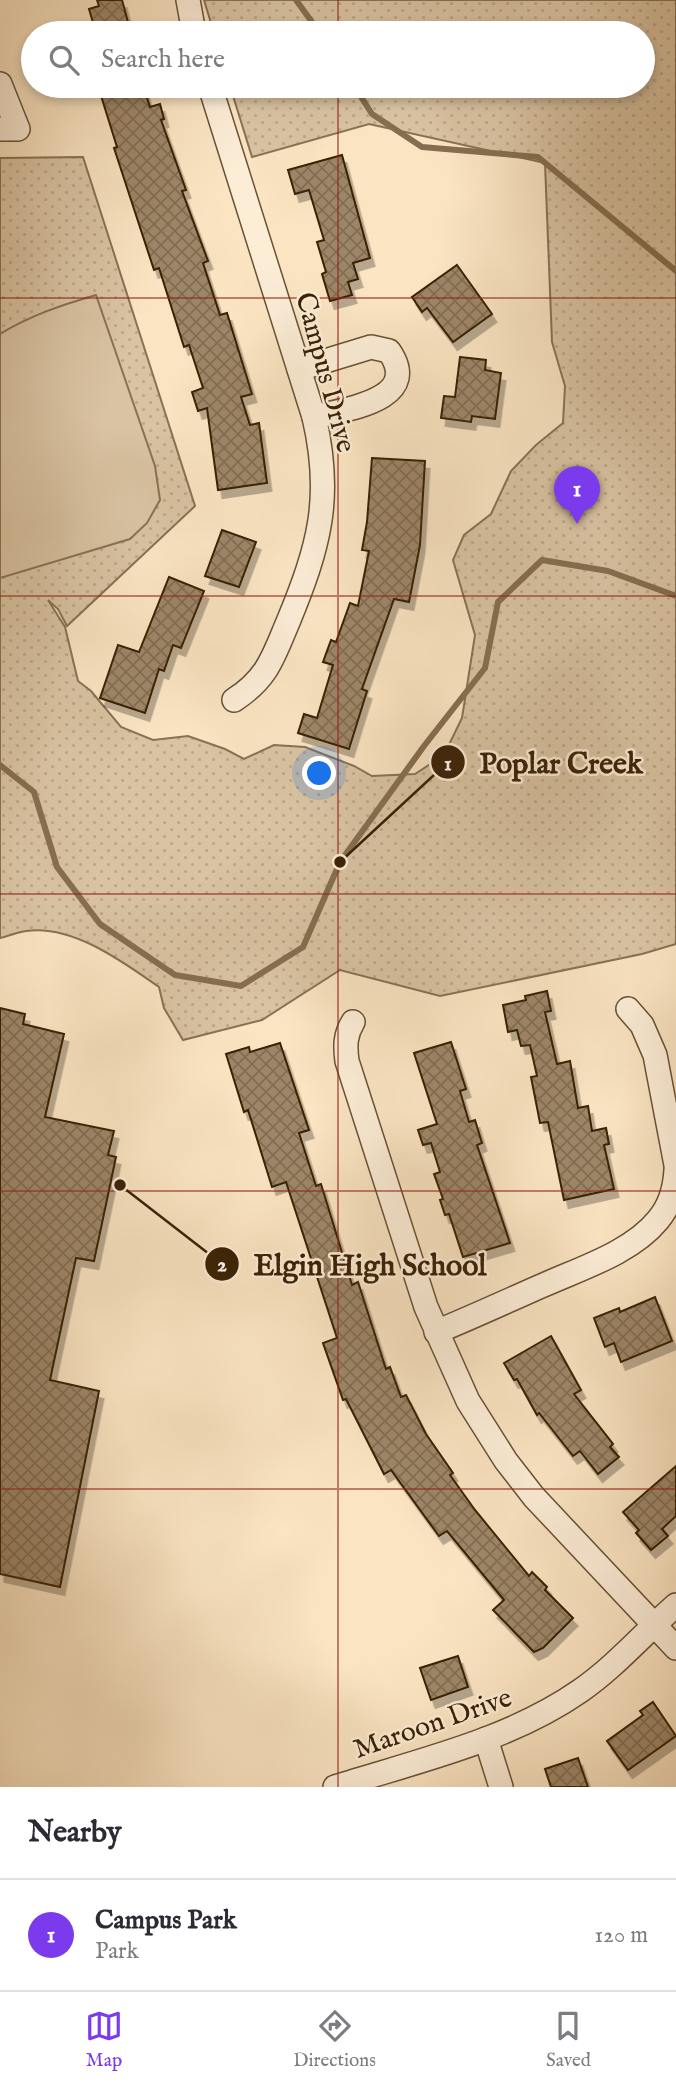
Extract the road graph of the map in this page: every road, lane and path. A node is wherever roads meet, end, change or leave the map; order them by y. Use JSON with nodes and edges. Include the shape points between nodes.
{"nodes":[{"id":1,"x":188,"y":0,"type":"edge"},
{"id":2,"x":192,"y":21,"type":"edge"},
{"id":3,"x":0,"y":84,"type":"edge"},
{"id":4,"x":214,"y":98,"type":"edge"},
{"id":5,"x":0,"y":129,"type":"edge"},
{"id":6,"x":299,"y":369,"type":"junction"},
{"id":7,"x":314,"y":417,"type":"junction"},
{"id":8,"x":234,"y":700,"type":"dead end"},
{"id":9,"x":628,"y":1009,"type":"dead end"},
{"id":10,"x":353,"y":1022,"type":"dead end"},
{"id":11,"x":676,"y":1165,"type":"edge"},
{"id":12,"x":676,"y":1170,"type":"edge"},
{"id":13,"x":436,"y":1332,"type":"junction"},
{"id":14,"x":676,"y":1605,"type":"edge"},
{"id":15,"x":655,"y":1625,"type":"junction"},
{"id":16,"x":676,"y":1648,"type":"edge"},
{"id":17,"x":486,"y":1739,"type":"junction"},
{"id":18,"x":335,"y":1787,"type":"edge"},
{"id":19,"x":501,"y":1787,"type":"edge"}],
"edges":[{"from":1,"to":2,"type":"street"},
{"from":3,"to":5,"type":"street","via":[[18,129]]},
{"from":4,"to":6,"type":"street","name":"Campus Drive"},
{"from":6,"to":7,"type":"street","name":"Campus Drive"},
{"from":6,"to":7,"type":"street","via":[[372,347],[389,351],[397,362],[398,380],[390,392],[374,401]]},
{"from":7,"to":8,"type":"street","name":"Campus Drive","via":[[322,450],[318,537],[271,662],[262,678]]},
{"from":9,"to":11,"type":"street","via":[[646,1032],[655,1055]]},
{"from":10,"to":13,"type":"street","via":[[346,1032],[347,1061]]},
{"from":12,"to":13,"type":"street","via":[[669,1202],[658,1221],[638,1238],[609,1256]]},
{"from":13,"to":15,"type":"street","via":[[468,1401],[506,1461]]},
{"from":14,"to":15,"type":"street","name":"Maroon Drive"},
{"from":15,"to":16,"type":"street"},
{"from":15,"to":17,"type":"street","name":"Maroon Drive","via":[[580,1691]]},
{"from":17,"to":18,"type":"street","name":"Maroon Drive"},
{"from":17,"to":19,"type":"street"}]}
